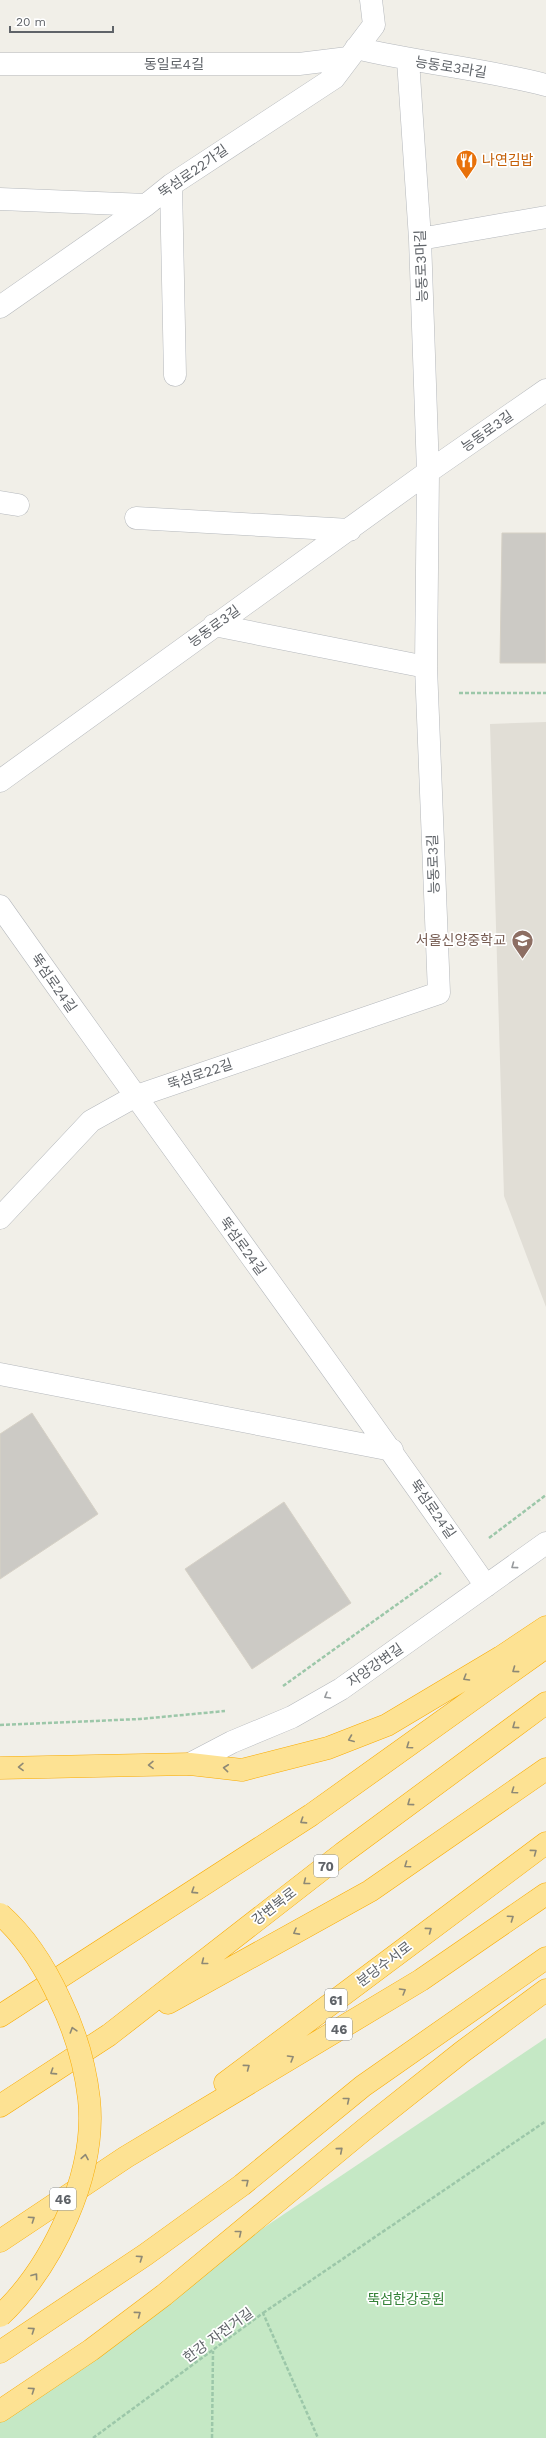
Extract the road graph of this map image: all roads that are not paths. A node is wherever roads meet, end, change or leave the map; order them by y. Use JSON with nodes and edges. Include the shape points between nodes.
{"nodes":[{"id":1,"x":371,"y":0,"type":"edge"},
{"id":2,"x":352,"y":53,"type":"junction"},
{"id":3,"x":408,"y":60,"type":"junction"},
{"id":4,"x":0,"y":64,"type":"edge"},
{"id":5,"x":546,"y":85,"type":"edge"},
{"id":6,"x":171,"y":185,"type":"junction"},
{"id":7,"x":0,"y":199,"type":"edge"},
{"id":8,"x":146,"y":205,"type":"junction"},
{"id":9,"x":546,"y":217,"type":"edge"},
{"id":10,"x":420,"y":239,"type":"junction"},
{"id":11,"x":0,"y":307,"type":"edge"},
{"id":12,"x":175,"y":374,"type":"dead end"},
{"id":13,"x":546,"y":390,"type":"edge"},
{"id":14,"x":428,"y":472,"type":"junction"},
{"id":15,"x":136,"y":518,"type":"dead end"},
{"id":16,"x":350,"y":530,"type":"junction"},
{"id":17,"x":214,"y":625,"type":"junction"},
{"id":18,"x":426,"y":667,"type":"junction"},
{"id":19,"x":0,"y":781,"type":"edge"},
{"id":20,"x":0,"y":906,"type":"edge"},
{"id":21,"x":439,"y":993,"type":"joint"},
{"id":22,"x":134,"y":1097,"type":"junction"},
{"id":23,"x":0,"y":1218,"type":"edge"},
{"id":24,"x":0,"y":1374,"type":"edge"},
{"id":25,"x":392,"y":1450,"type":"junction"},
{"id":26,"x":546,"y":1543,"type":"edge"},
{"id":27,"x":486,"y":1586,"type":"junction"},
{"id":28,"x":546,"y":1627,"type":"edge"},
{"id":29,"x":546,"y":1647,"type":"edge"},
{"id":30,"x":546,"y":1703,"type":"edge"},
{"id":31,"x":190,"y":1764,"type":"junction"},
{"id":32,"x":0,"y":1768,"type":"edge"},
{"id":33,"x":546,"y":1769,"type":"edge"},
{"id":34,"x":546,"y":1843,"type":"edge"},
{"id":35,"x":546,"y":1894,"type":"edge"},
{"id":36,"x":0,"y":1914,"type":"edge"},
{"id":37,"x":546,"y":1958,"type":"edge"},
{"id":38,"x":546,"y":1990,"type":"edge"},
{"id":39,"x":0,"y":2016,"type":"edge"},
{"id":40,"x":109,"y":2035,"type":"junction"},
{"id":41,"x":0,"y":2106,"type":"edge"},
{"id":42,"x":126,"y":2157,"type":"junction"},
{"id":43,"x":0,"y":2241,"type":"edge"},
{"id":44,"x":0,"y":2316,"type":"edge"},
{"id":45,"x":0,"y":2352,"type":"edge"},
{"id":46,"x":0,"y":2411,"type":"edge"}],
"edges":[{"from":1,"to":2,"type":"street","name":"뚝섬로22가길","via":[[374,25]]},
{"from":2,"to":3,"type":"street","name":"능동로3라길"},
{"from":2,"to":4,"type":"street","name":"동일로4길","via":[[300,64]]},
{"from":2,"to":6,"type":"street","name":"뚝섬로22가길","via":[[334,78]]},
{"from":3,"to":5,"type":"street","name":"능동로3라길"},
{"from":3,"to":10,"type":"street","name":"능동로3마길"},
{"from":6,"to":8,"type":"street","name":"뚝섬로22가길"},
{"from":6,"to":12,"type":"street"},
{"from":7,"to":8,"type":"street"},
{"from":8,"to":11,"type":"street","name":"뚝섬로22가길"},
{"from":9,"to":10,"type":"street"},
{"from":10,"to":14,"type":"street","name":"능동로3마길"},
{"from":13,"to":14,"type":"street","name":"능동로3길"},
{"from":14,"to":16,"type":"street","name":"능동로3길"},
{"from":14,"to":18,"type":"street","name":"능동로3길"},
{"from":15,"to":16,"type":"street"},
{"from":16,"to":17,"type":"street","name":"능동로3길"},
{"from":17,"to":18,"type":"street"},
{"from":17,"to":19,"type":"street","name":"능동로3길"},
{"from":18,"to":21,"type":"street","name":"능동로3길"},
{"from":20,"to":22,"type":"street","name":"뚝섬로24길"},
{"from":21,"to":22,"type":"street","name":"뚝섬로22길"},
{"from":22,"to":23,"type":"street","name":"뚝섬로22길","via":[[91,1121]]},
{"from":22,"to":25,"type":"street","name":"뚝섬로24길"},
{"from":24,"to":25,"type":"street"},
{"from":25,"to":27,"type":"street","name":"뚝섬로24길"},
{"from":26,"to":27,"type":"street","name":"자양강변길","one_way":true},
{"from":27,"to":31,"type":"street","name":"자양강변길","one_way":true,"via":[[341,1688],[292,1717],[232,1742]]},
{"from":28,"to":31,"type":"highway","one_way":true,"via":[[387,1725],[328,1748],[242,1770]]},
{"from":29,"to":39,"type":"highway","one_way":true,"via":[[311,1815]]},
{"from":30,"to":40,"type":"highway","name":"강변북로","number":"70","one_way":true,"via":[[343,1853]]},
{"from":31,"to":32,"type":"highway","one_way":true},
{"from":33,"to":40,"type":"highway","one_way":true,"via":[[370,1891]]},
{"from":42,"to":34,"type":"highway","name":"분당수서로","number":"61","one_way":true},
{"from":42,"to":35,"type":"highway","number":"46","one_way":true,"via":[[421,1980]]},
{"from":44,"to":36,"type":"highway","one_way":true,"bridge":true,"via":[[17,2300],[45,2262],[66,2222],[80,2181],[88,2140],[89,2100],[82,2060],[72,2028],[52,1982],[30,1948]]},
{"from":45,"to":37,"type":"highway","one_way":true,"via":[[230,2194],[363,2086]]},
{"from":46,"to":38,"type":"highway","one_way":true,"via":[[91,2350],[164,2295],[377,2119]]},
{"from":40,"to":41,"type":"highway","name":"강변북로","one_way":true},
{"from":43,"to":42,"type":"highway","number":"46","one_way":true}]}
